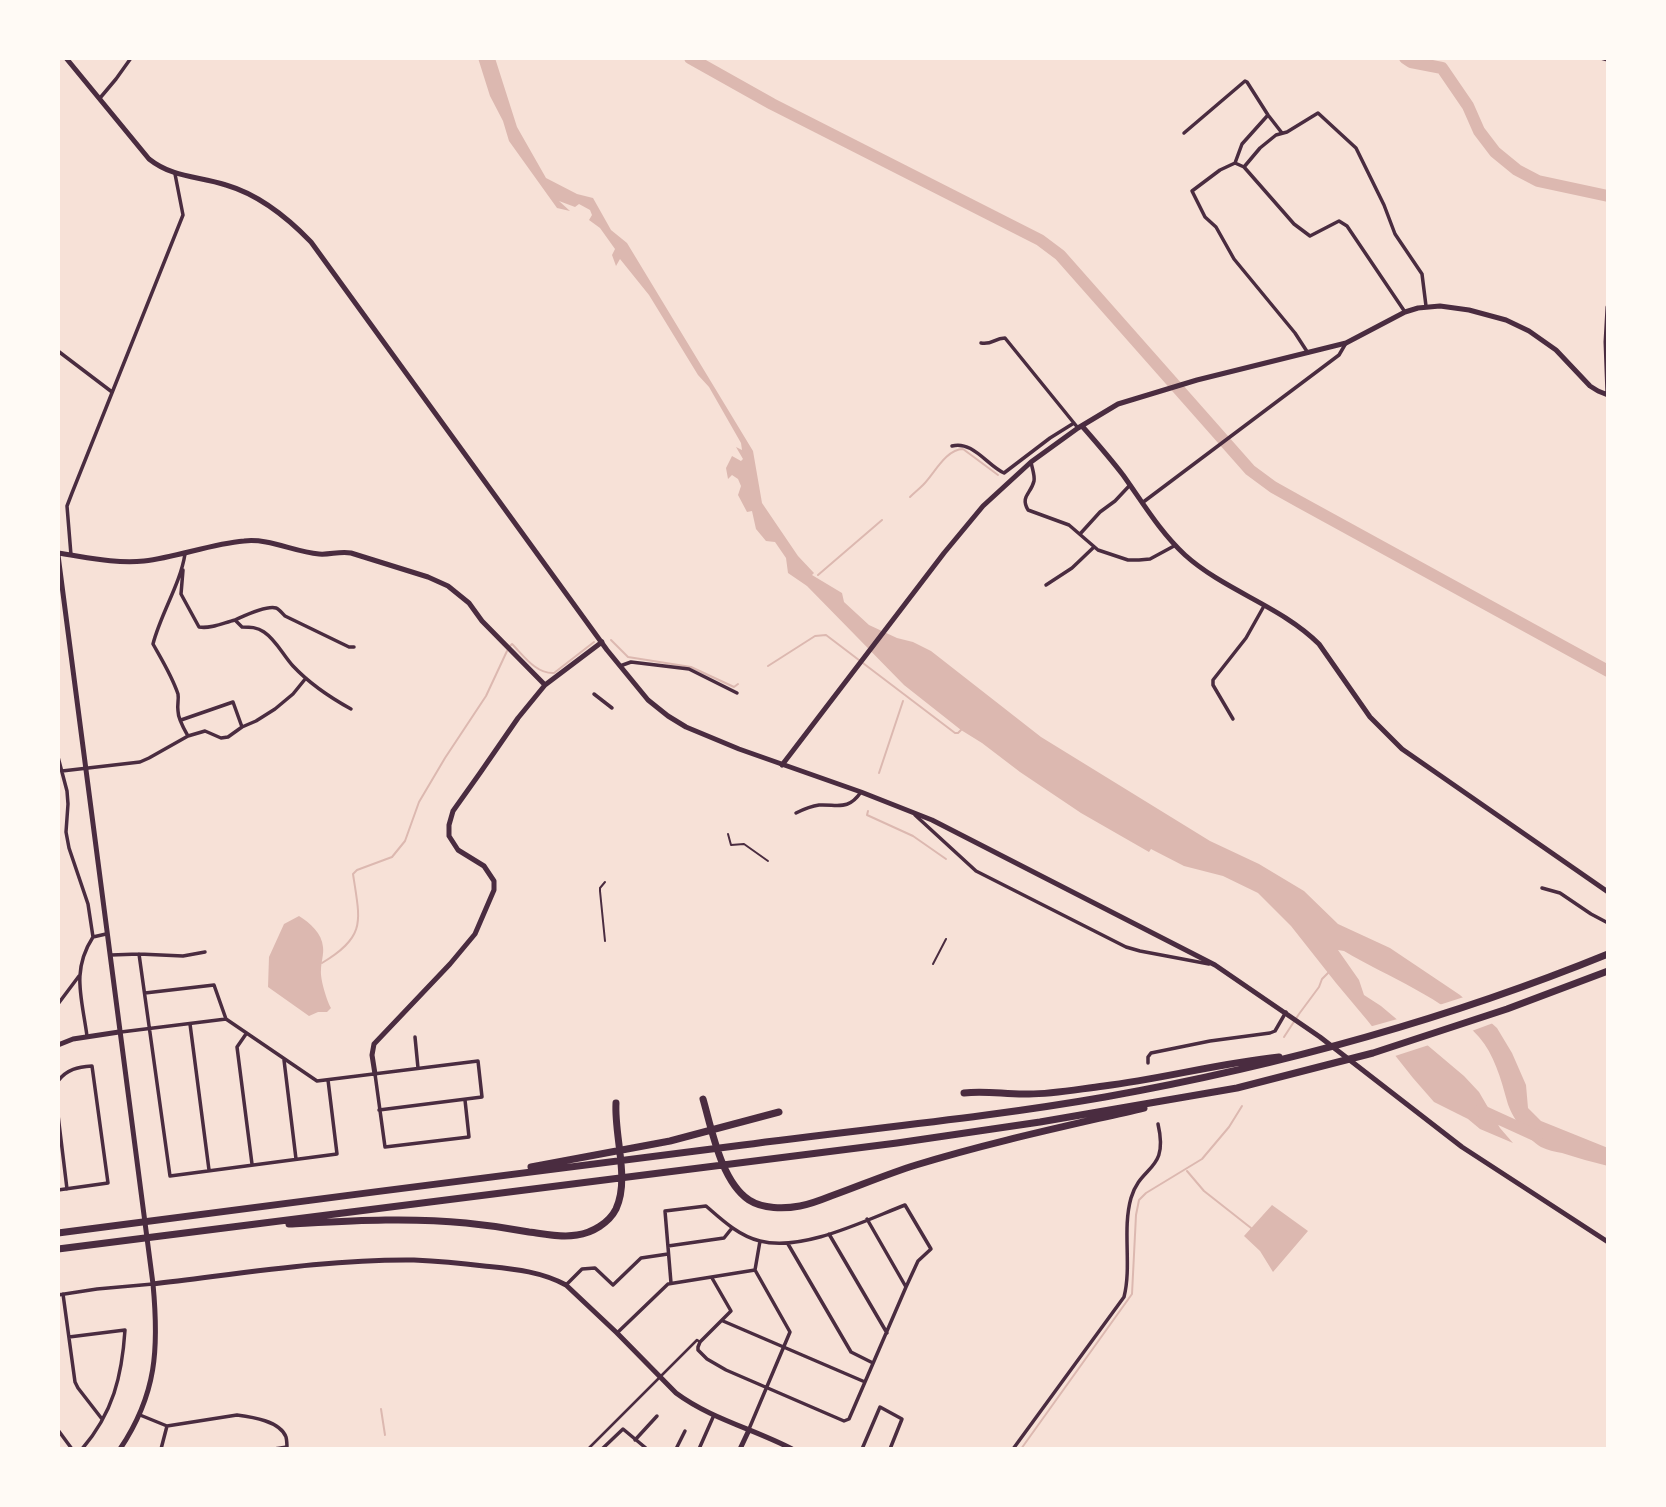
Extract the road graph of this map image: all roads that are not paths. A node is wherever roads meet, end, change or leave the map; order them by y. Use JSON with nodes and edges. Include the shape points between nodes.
{"nodes":[{"id":1,"x":66,"y":58,"type":"edge"},
{"id":2,"x":131,"y":58,"type":"edge"},
{"id":3,"x":1601,"y":58,"type":"edge"},
{"id":4,"x":1608,"y":60,"type":"edge"},
{"id":5,"x":100,"y":98,"type":"junction"},
{"id":6,"x":1268,"y":115,"type":"junction"},
{"id":7,"x":1184,"y":133,"type":"dead end"},
{"id":8,"x":1282,"y":133,"type":"junction"},
{"id":9,"x":1235,"y":163,"type":"junction"},
{"id":10,"x":1244,"y":167,"type":"junction"},
{"id":11,"x":175,"y":174,"type":"junction"},
{"id":12,"x":1426,"y":307,"type":"junction"},
{"id":13,"x":1608,"y":307,"type":"edge"},
{"id":14,"x":1405,"y":312,"type":"junction"},
{"id":15,"x":981,"y":343,"type":"dead end"},
{"id":16,"x":1346,"y":343,"type":"junction"},
{"id":17,"x":58,"y":351,"type":"edge"},
{"id":18,"x":1308,"y":352,"type":"junction"},
{"id":19,"x":112,"y":392,"type":"junction"},
{"id":20,"x":1608,"y":395,"type":"edge"},
{"id":21,"x":1078,"y":426,"type":"junction"},
{"id":22,"x":952,"y":446,"type":"dead end"},
{"id":23,"x":1031,"y":462,"type":"junction"},
{"id":24,"x":1130,"y":485,"type":"junction"},
{"id":25,"x":1142,"y":503,"type":"junction"},
{"id":26,"x":1080,"y":534,"type":"junction"},
{"id":27,"x":1175,"y":545,"type":"junction"},
{"id":28,"x":1094,"y":547,"type":"junction"},
{"id":29,"x":58,"y":554,"type":"edge"},
{"id":30,"x":185,"y":554,"type":"junction"},
{"id":31,"x":71,"y":555,"type":"junction"},
{"id":32,"x":183,"y":570,"type":"junction"},
{"id":33,"x":1046,"y":585,"type":"dead end"},
{"id":34,"x":1264,"y":606,"type":"junction"},
{"id":35,"x":235,"y":620,"type":"junction"},
{"id":36,"x":602,"y":642,"type":"junction"},
{"id":37,"x":354,"y":647,"type":"dead end"},
{"id":38,"x":620,"y":666,"type":"junction"},
{"id":39,"x":306,"y":678,"type":"junction"},
{"id":40,"x":545,"y":685,"type":"junction"},
{"id":41,"x":737,"y":693,"type":"dead end"},
{"id":42,"x":594,"y":694,"type":"dead end"},
{"id":43,"x":612,"y":708,"type":"dead end"},
{"id":44,"x":351,"y":709,"type":"dead end"},
{"id":45,"x":1233,"y":719,"type":"dead end"},
{"id":46,"x":181,"y":720,"type":"junction"},
{"id":47,"x":242,"y":727,"type":"junction"},
{"id":48,"x":188,"y":736,"type":"junction"},
{"id":49,"x":58,"y":757,"type":"edge"},
{"id":50,"x":782,"y":765,"type":"junction"},
{"id":51,"x":62,"y":771,"type":"junction"},
{"id":52,"x":861,"y":792,"type":"junction"},
{"id":53,"x":911,"y":811,"type":"junction"},
{"id":54,"x":796,"y":813,"type":"dead end"},
{"id":55,"x":728,"y":834,"type":"dead end"},
{"id":56,"x":768,"y":861,"type":"dead end"},
{"id":57,"x":605,"y":882,"type":"dead end"},
{"id":58,"x":1542,"y":888,"type":"dead end"},
{"id":59,"x":1608,"y":892,"type":"edge"},
{"id":60,"x":1608,"y":923,"type":"edge"},
{"id":61,"x":106,"y":934,"type":"junction"},
{"id":62,"x":93,"y":937,"type":"junction"},
{"id":63,"x":946,"y":939,"type":"dead end"},
{"id":64,"x":605,"y":941,"type":"dead end"},
{"id":65,"x":205,"y":952,"type":"dead end"},
{"id":66,"x":139,"y":954,"type":"junction"},
{"id":67,"x":1608,"y":954,"type":"edge"},
{"id":68,"x":109,"y":956,"type":"junction"},
{"id":69,"x":933,"y":964,"type":"dead end"},
{"id":70,"x":1216,"y":965,"type":"junction"},
{"id":71,"x":1608,"y":971,"type":"edge"},
{"id":72,"x":79,"y":976,"type":"junction"},
{"id":73,"x":145,"y":993,"type":"junction"},
{"id":74,"x":58,"y":1004,"type":"edge"},
{"id":75,"x":1288,"y":1014,"type":"junction"},
{"id":76,"x":226,"y":1019,"type":"junction"},
{"id":77,"x":190,"y":1024,"type":"junction"},
{"id":78,"x":150,"y":1028,"type":"junction"},
{"id":79,"x":119,"y":1032,"type":"junction"},
{"id":80,"x":246,"y":1034,"type":"junction"},
{"id":81,"x":87,"y":1036,"type":"junction"},
{"id":82,"x":415,"y":1037,"type":"dead end"},
{"id":83,"x":58,"y":1045,"type":"edge"},
{"id":84,"x":1303,"y":1055,"type":"junction"},
{"id":85,"x":284,"y":1059,"type":"junction"},
{"id":86,"x":1148,"y":1063,"type":"dead end"},
{"id":87,"x":418,"y":1068,"type":"junction"},
{"id":88,"x":374,"y":1074,"type":"junction"},
{"id":89,"x":328,"y":1080,"type":"junction"},
{"id":90,"x":58,"y":1081,"type":"edge"},
{"id":91,"x":1237,"y":1087,"type":"junction"},
{"id":92,"x":964,"y":1093,"type":"dead end"},
{"id":93,"x":703,"y":1099,"type":"dead end"},
{"id":94,"x":465,"y":1100,"type":"junction"},
{"id":95,"x":616,"y":1103,"type":"dead end"},
{"id":96,"x":379,"y":1110,"type":"junction"},
{"id":97,"x":779,"y":1112,"type":"dead end"},
{"id":98,"x":58,"y":1115,"type":"edge"},
{"id":99,"x":1158,"y":1124,"type":"dead end"},
{"id":100,"x":296,"y":1159,"type":"junction"},
{"id":101,"x":252,"y":1164,"type":"junction"},
{"id":102,"x":209,"y":1170,"type":"junction"},
{"id":103,"x":462,"y":1180,"type":"junction"},
{"id":104,"x":67,"y":1189,"type":"junction"},
{"id":105,"x":58,"y":1190,"type":"edge"},
{"id":106,"x":867,"y":1219,"type":"junction"},
{"id":107,"x":233,"y":1227,"type":"junction"},
{"id":108,"x":732,"y":1228,"type":"junction"},
{"id":109,"x":58,"y":1233,"type":"edge"},
{"id":110,"x":829,"y":1234,"type":"junction"},
{"id":111,"x":760,"y":1241,"type":"junction"},
{"id":112,"x":1608,"y":1242,"type":"edge"},
{"id":113,"x":788,"y":1244,"type":"junction"},
{"id":114,"x":668,"y":1246,"type":"junction"},
{"id":115,"x":58,"y":1249,"type":"edge"},
{"id":116,"x":668,"y":1254,"type":"junction"},
{"id":117,"x":755,"y":1270,"type":"junction"},
{"id":118,"x":712,"y":1278,"type":"junction"},
{"id":119,"x":671,"y":1283,"type":"junction"},
{"id":120,"x":153,"y":1284,"type":"junction"},
{"id":121,"x":566,"y":1285,"type":"junction"},
{"id":122,"x":906,"y":1287,"type":"junction"},
{"id":123,"x":64,"y":1294,"type":"junction"},
{"id":124,"x":58,"y":1295,"type":"edge"},
{"id":125,"x":723,"y":1321,"type":"junction"},
{"id":126,"x":617,"y":1333,"type":"junction"},
{"id":127,"x":887,"y":1334,"type":"junction"},
{"id":128,"x":69,"y":1337,"type":"junction"},
{"id":129,"x":700,"y":1342,"type":"junction"},
{"id":130,"x":784,"y":1348,"type":"junction"},
{"id":131,"x":873,"y":1363,"type":"junction"},
{"id":132,"x":865,"y":1382,"type":"junction"},
{"id":133,"x":767,"y":1387,"type":"junction"},
{"id":134,"x":140,"y":1415,"type":"junction"},
{"id":135,"x":714,"y":1415,"type":"junction"},
{"id":136,"x":657,"y":1416,"type":"dead end"},
{"id":137,"x":103,"y":1419,"type":"junction"},
{"id":138,"x":167,"y":1426,"type":"junction"},
{"id":139,"x":58,"y":1430,"type":"edge"},
{"id":140,"x":749,"y":1430,"type":"junction"},
{"id":141,"x":685,"y":1431,"type":"dead end"},
{"id":142,"x":635,"y":1440,"type":"junction"},
{"id":143,"x":287,"y":1448,"type":"edge"},
{"id":144,"x":72,"y":1449,"type":"edge"},
{"id":145,"x":82,"y":1449,"type":"edge"},
{"id":146,"x":120,"y":1449,"type":"edge"},
{"id":147,"x":161,"y":1449,"type":"edge"},
{"id":148,"x":274,"y":1449,"type":"edge"},
{"id":149,"x":588,"y":1449,"type":"edge"},
{"id":150,"x":602,"y":1449,"type":"edge"},
{"id":151,"x":646,"y":1449,"type":"edge"},
{"id":152,"x":676,"y":1449,"type":"edge"},
{"id":153,"x":699,"y":1449,"type":"edge"},
{"id":154,"x":740,"y":1449,"type":"edge"},
{"id":155,"x":792,"y":1449,"type":"edge"},
{"id":156,"x":862,"y":1449,"type":"edge"},
{"id":157,"x":890,"y":1449,"type":"edge"},
{"id":158,"x":1013,"y":1449,"type":"edge"}],
"edges":[{"from":1,"to":5,"type":"street"},
{"from":2,"to":5,"type":"street"},
{"from":3,"to":4,"type":"street"},
{"from":5,"to":11,"type":"street","via":[[149,159]]},
{"from":6,"to":7,"type":"street","via":[[1245,81]]},
{"from":6,"to":8,"type":"street"},
{"from":6,"to":9,"type":"street","via":[[1242,144]]},
{"from":8,"to":10,"type":"street","via":[[1266,142]]},
{"from":8,"to":12,"type":"street","via":[[1318,113],[1356,148],[1395,234],[1422,274]]},
{"from":9,"to":10,"type":"street"},
{"from":9,"to":18,"type":"street","via":[[1192,191],[1234,260]]},
{"from":10,"to":14,"type":"street","via":[[1310,236],[1339,221],[1347,226]]},
{"from":11,"to":19,"type":"street","via":[[183,215]]},
{"from":11,"to":36,"type":"street","via":[[247,193],[276,210],[311,242]]},
{"from":12,"to":14,"type":"street"},
{"from":12,"to":20,"type":"street","via":[[1469,310],[1529,331],[1556,349],[1590,386]]},
{"from":13,"to":20,"type":"street"},
{"from":14,"to":16,"type":"street"},
{"from":15,"to":21,"type":"street","via":[[1005,338]]},
{"from":16,"to":18,"type":"street"},
{"from":16,"to":25,"type":"street","via":[[1339,355]]},
{"from":17,"to":19,"type":"street"},
{"from":18,"to":21,"type":"street","via":[[1156,391],[1118,404]]},
{"from":19,"to":31,"type":"street","via":[[67,506]]},
{"from":21,"to":22,"type":"street","via":[[1050,438],[1004,474],[964,445]]},
{"from":21,"to":23,"type":"street"},
{"from":21,"to":24,"type":"street"},
{"from":23,"to":26,"type":"street","via":[[1033,483],[1026,508]]},
{"from":23,"to":50,"type":"street","via":[[983,506],[941,557]]},
{"from":24,"to":25,"type":"street"},
{"from":24,"to":26,"type":"street"},
{"from":25,"to":27,"type":"street"},
{"from":26,"to":28,"type":"street"},
{"from":27,"to":28,"type":"street","via":[[1139,561]]},
{"from":27,"to":34,"type":"street","via":[[1207,572]]},
{"from":28,"to":33,"type":"street"},
{"from":29,"to":31,"type":"street"},
{"from":29,"to":61,"type":"street"},
{"from":30,"to":31,"type":"street","via":[[132,561]]},
{"from":30,"to":32,"type":"street"},
{"from":30,"to":40,"type":"street","via":[[257,541],[318,554],[351,553],[442,582],[463,597]]},
{"from":32,"to":35,"type":"street","via":[[181,594],[199,627]]},
{"from":32,"to":46,"type":"street","via":[[153,644],[175,687]]},
{"from":34,"to":45,"type":"street","via":[[1213,680]]},
{"from":34,"to":59,"type":"street","via":[[1319,644],[1370,717],[1402,749]]},
{"from":35,"to":37,"type":"street","via":[[278,608],[285,616]]},
{"from":35,"to":39,"type":"street","via":[[242,627],[264,632]]},
{"from":36,"to":38,"type":"street"},
{"from":36,"to":40,"type":"street"},
{"from":38,"to":41,"type":"street","via":[[631,662],[688,669]]},
{"from":38,"to":50,"type":"street","via":[[648,700],[677,723]]},
{"from":39,"to":44,"type":"street"},
{"from":39,"to":47,"type":"street","via":[[275,709]]},
{"from":40,"to":88,"type":"street","via":[[453,811],[449,825],[449,836],[458,850],[484,866],[494,881],[486,909],[475,934],[374,1044]]},
{"from":42,"to":43,"type":"street"},
{"from":46,"to":47,"type":"street","via":[[233,702]]},
{"from":46,"to":48,"type":"street"},
{"from":47,"to":48,"type":"street","via":[[228,737],[205,731]]},
{"from":48,"to":51,"type":"street","via":[[140,762]]},
{"from":49,"to":51,"type":"street"},
{"from":50,"to":52,"type":"street"},
{"from":51,"to":62,"type":"street","via":[[68,804],[66,832]]},
{"from":52,"to":53,"type":"street"},
{"from":52,"to":54,"type":"street","via":[[843,806],[821,805]]},
{"from":53,"to":70,"type":"street"},
{"from":53,"to":70,"type":"street","via":[[976,870],[1126,947]]},
{"from":55,"to":56,"type":"lane","via":[[731,845],[744,844]]},
{"from":57,"to":64,"type":"lane","via":[[600,888]]},
{"from":58,"to":60,"type":"street","via":[[1560,893]]},
{"from":61,"to":62,"type":"street"},
{"from":61,"to":68,"type":"street"},
{"from":62,"to":72,"type":"street","via":[[81,960]]},
{"from":63,"to":69,"type":"lane"},
{"from":65,"to":66,"type":"street"},
{"from":66,"to":68,"type":"street"},
{"from":66,"to":73,"type":"street"},
{"from":67,"to":84,"type":"highway","via":[[1469,1006]]},
{"from":68,"to":79,"type":"street"},
{"from":70,"to":75,"type":"street"},
{"from":71,"to":91,"type":"highway","via":[[1469,1022]]},
{"from":72,"to":74,"type":"street"},
{"from":72,"to":81,"type":"street"},
{"from":73,"to":76,"type":"street","via":[[214,985]]},
{"from":73,"to":78,"type":"street"},
{"from":75,"to":86,"type":"street","via":[[1270,1034],[1151,1053]]},
{"from":75,"to":112,"type":"street","via":[[1462,1147]]},
{"from":76,"to":77,"type":"street"},
{"from":76,"to":80,"type":"street"},
{"from":77,"to":78,"type":"street"},
{"from":77,"to":102,"type":"street"},
{"from":78,"to":79,"type":"street"},
{"from":78,"to":102,"type":"street","via":[[170,1176]]},
{"from":79,"to":81,"type":"street"},
{"from":79,"to":120,"type":"street"},
{"from":80,"to":85,"type":"street"},
{"from":80,"to":101,"type":"street","via":[[237,1047]]},
{"from":81,"to":83,"type":"street"},
{"from":82,"to":87,"type":"street"},
{"from":84,"to":92,"type":"highway","via":[[1247,1060],[1101,1087],[1029,1094]]},
{"from":84,"to":103,"type":"highway","via":[[1189,1081],[1011,1112]]},
{"from":85,"to":89,"type":"street","via":[[317,1081]]},
{"from":85,"to":100,"type":"street"},
{"from":87,"to":88,"type":"street"},
{"from":87,"to":94,"type":"street","via":[[478,1061],[482,1097]]},
{"from":88,"to":89,"type":"street"},
{"from":88,"to":96,"type":"street"},
{"from":89,"to":100,"type":"street","via":[[337,1154]]},
{"from":90,"to":104,"type":"street","via":[[76,1068],[92,1066],[108,1184]]},
{"from":91,"to":93,"type":"highway","via":[[1012,1138],[782,1209],[757,1204],[734,1186]]},
{"from":91,"to":107,"type":"highway","via":[[897,1143]]},
{"from":94,"to":96,"type":"street"},
{"from":94,"to":96,"type":"street","via":[[470,1137],[385,1147]]},
{"from":95,"to":107,"type":"highway","via":[[619,1198],[610,1217],[584,1234],[566,1236],[430,1220]]},
{"from":97,"to":103,"type":"highway","via":[[670,1141]]},
{"from":98,"to":104,"type":"street"},
{"from":99,"to":158,"type":"street","via":[[1161,1151],[1132,1197],[1124,1297]]},
{"from":100,"to":101,"type":"street"},
{"from":101,"to":102,"type":"street"},
{"from":103,"to":109,"type":"highway"},
{"from":104,"to":105,"type":"street"},
{"from":106,"to":110,"type":"street"},
{"from":106,"to":122,"type":"street"},
{"from":106,"to":122,"type":"street","via":[[905,1205],[931,1249]]},
{"from":107,"to":115,"type":"highway"},
{"from":108,"to":111,"type":"street"},
{"from":108,"to":114,"type":"street","via":[[724,1238]]},
{"from":108,"to":114,"type":"street","via":[[706,1206],[665,1211]]},
{"from":110,"to":113,"type":"street"},
{"from":110,"to":127,"type":"street"},
{"from":111,"to":113,"type":"street"},
{"from":111,"to":117,"type":"street"},
{"from":113,"to":131,"type":"street","via":[[850,1352]]},
{"from":114,"to":116,"type":"street"},
{"from":116,"to":119,"type":"street"},
{"from":116,"to":121,"type":"street","via":[[641,1258],[613,1285],[595,1268],[582,1269]]},
{"from":117,"to":118,"type":"street"},
{"from":117,"to":130,"type":"street","via":[[790,1332]]},
{"from":118,"to":119,"type":"street"},
{"from":118,"to":125,"type":"street","via":[[731,1311]]},
{"from":119,"to":126,"type":"street"},
{"from":120,"to":121,"type":"street","via":[[314,1265],[416,1261],[525,1270]]},
{"from":120,"to":123,"type":"street"},
{"from":120,"to":134,"type":"street","via":[[156,1340],[150,1387]]},
{"from":121,"to":126,"type":"street"},
{"from":122,"to":127,"type":"street"},
{"from":123,"to":124,"type":"street"},
{"from":123,"to":128,"type":"street"},
{"from":125,"to":129,"type":"street"},
{"from":125,"to":130,"type":"street"},
{"from":126,"to":135,"type":"street","via":[[676,1393]]},
{"from":127,"to":131,"type":"street"},
{"from":128,"to":137,"type":"street","via":[[75,1382]]},
{"from":128,"to":137,"type":"street","via":[[125,1330],[119,1377]]},
{"from":129,"to":133,"type":"street","via":[[698,1350],[707,1359]]},
{"from":129,"to":149,"type":"street","via":[[697,1340]]},
{"from":130,"to":132,"type":"street"},
{"from":130,"to":133,"type":"street"},
{"from":131,"to":132,"type":"street"},
{"from":132,"to":133,"type":"street","via":[[844,1421]]},
{"from":133,"to":140,"type":"street"},
{"from":134,"to":138,"type":"street"},
{"from":134,"to":146,"type":"street"},
{"from":135,"to":140,"type":"street"},
{"from":135,"to":153,"type":"street"},
{"from":136,"to":142,"type":"street"},
{"from":137,"to":145,"type":"street"},
{"from":138,"to":143,"type":"street","via":[[244,1416],[280,1429]]},
{"from":138,"to":147,"type":"street"},
{"from":139,"to":144,"type":"street"},
{"from":140,"to":154,"type":"street"},
{"from":140,"to":155,"type":"street"},
{"from":141,"to":152,"type":"street"},
{"from":142,"to":150,"type":"street","via":[[623,1429]]},
{"from":142,"to":151,"type":"street"},
{"from":143,"to":148,"type":"street"},
{"from":156,"to":157,"type":"street","via":[[880,1407],[902,1419]]}]}
